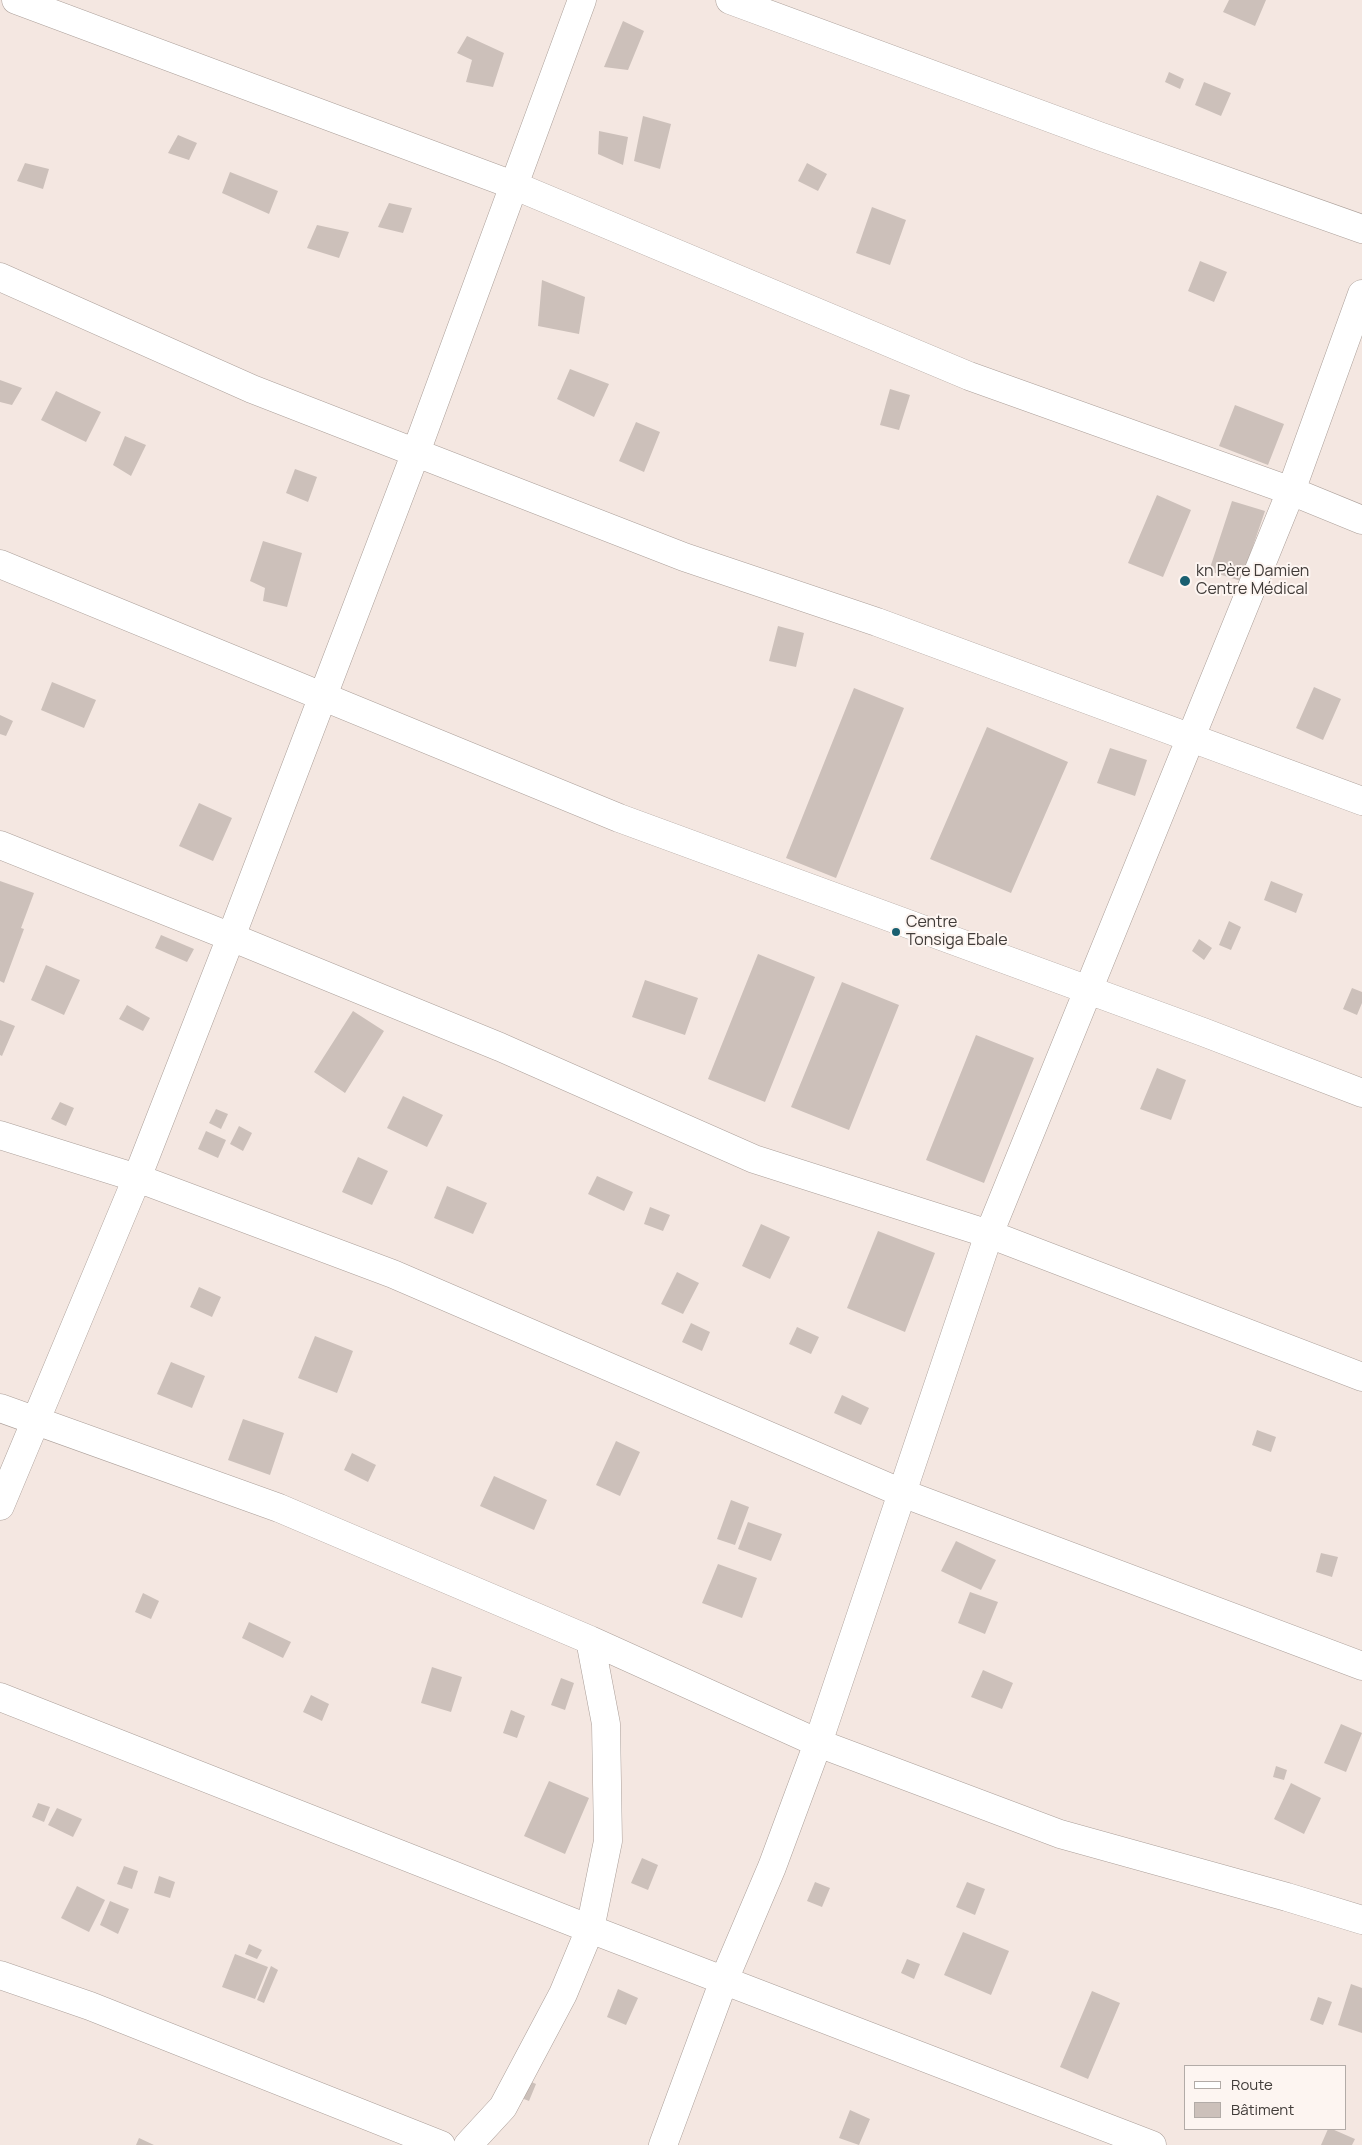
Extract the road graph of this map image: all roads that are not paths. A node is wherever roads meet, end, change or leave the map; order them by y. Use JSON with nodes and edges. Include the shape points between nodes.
{"nodes":[{"id":1,"x":16,"y":0,"type":"edge"},
{"id":2,"x":582,"y":0,"type":"edge"},
{"id":3,"x":730,"y":0,"type":"edge"},
{"id":4,"x":514,"y":186,"type":"junction"},
{"id":5,"x":1362,"y":229,"type":"edge"},
{"id":6,"x":0,"y":277,"type":"edge"},
{"id":7,"x":1362,"y":294,"type":"edge"},
{"id":8,"x":416,"y":452,"type":"junction"},
{"id":9,"x":1291,"y":491,"type":"junction"},
{"id":10,"x":1362,"y":520,"type":"edge"},
{"id":11,"x":0,"y":564,"type":"edge"},
{"id":12,"x":323,"y":697,"type":"junction"},
{"id":13,"x":1191,"y":739,"type":"junction"},
{"id":14,"x":1362,"y":801,"type":"edge"},
{"id":15,"x":0,"y":845,"type":"edge"},
{"id":16,"x":231,"y":937,"type":"junction"},
{"id":17,"x":1089,"y":990,"type":"junction"},
{"id":18,"x":1362,"y":1093,"type":"edge"},
{"id":19,"x":0,"y":1135,"type":"edge"},
{"id":20,"x":137,"y":1178,"type":"junction"},
{"id":21,"x":989,"y":1234,"type":"junction"},
{"id":22,"x":1362,"y":1377,"type":"edge"},
{"id":23,"x":0,"y":1408,"type":"edge"},
{"id":24,"x":35,"y":1420,"type":"junction"},
{"id":25,"x":902,"y":1493,"type":"junction"},
{"id":26,"x":0,"y":1506,"type":"edge"},
{"id":27,"x":590,"y":1640,"type":"junction"},
{"id":28,"x":1362,"y":1666,"type":"edge"},
{"id":29,"x":0,"y":1697,"type":"edge"},
{"id":30,"x":818,"y":1743,"type":"junction"},
{"id":31,"x":1362,"y":1920,"type":"edge"},
{"id":32,"x":590,"y":1929,"type":"junction"},
{"id":33,"x":0,"y":1975,"type":"edge"},
{"id":34,"x":724,"y":1980,"type":"junction"},
{"id":35,"x":441,"y":2145,"type":"edge"},
{"id":36,"x":468,"y":2145,"type":"edge"},
{"id":37,"x":663,"y":2145,"type":"edge"},
{"id":38,"x":1152,"y":2145,"type":"edge"}],
"edges":[{"from":1,"to":4,"type":"street"},
{"from":2,"to":4,"type":"street"},
{"from":3,"to":5,"type":"street"},
{"from":4,"to":8,"type":"street"},
{"from":4,"to":9,"type":"street","via":[[969,376]]},
{"from":6,"to":8,"type":"street","via":[[252,389]]},
{"from":7,"to":9,"type":"street"},
{"from":8,"to":12,"type":"street"},
{"from":8,"to":13,"type":"street","via":[[684,557],[877,622]]},
{"from":9,"to":10,"type":"street"},
{"from":9,"to":13,"type":"street"},
{"from":11,"to":12,"type":"street"},
{"from":12,"to":16,"type":"street"},
{"from":12,"to":17,"type":"street","via":[[619,818]]},
{"from":13,"to":14,"type":"street"},
{"from":13,"to":17,"type":"street"},
{"from":15,"to":16,"type":"street"},
{"from":16,"to":20,"type":"street"},
{"from":16,"to":21,"type":"street","via":[[500,1047],[754,1159]]},
{"from":17,"to":18,"type":"street"},
{"from":17,"to":21,"type":"street"},
{"from":19,"to":20,"type":"street"},
{"from":20,"to":24,"type":"street"},
{"from":20,"to":25,"type":"street","via":[[393,1274]]},
{"from":21,"to":22,"type":"street"},
{"from":21,"to":25,"type":"street"},
{"from":23,"to":24,"type":"street"},
{"from":24,"to":26,"type":"street"},
{"from":24,"to":27,"type":"street","via":[[279,1508]]},
{"from":25,"to":28,"type":"street"},
{"from":25,"to":30,"type":"street"},
{"from":27,"to":30,"type":"street"},
{"from":27,"to":32,"type":"street","via":[[606,1724],[608,1841]]},
{"from":29,"to":32,"type":"street"},
{"from":30,"to":31,"type":"street","via":[[1060,1834]]},
{"from":30,"to":34,"type":"street","via":[[772,1867]]},
{"from":32,"to":34,"type":"street"},
{"from":32,"to":36,"type":"street","via":[[563,1994],[503,2107]]},
{"from":33,"to":35,"type":"street","via":[[90,2006]]},
{"from":34,"to":37,"type":"street"},
{"from":34,"to":38,"type":"street"}]}
